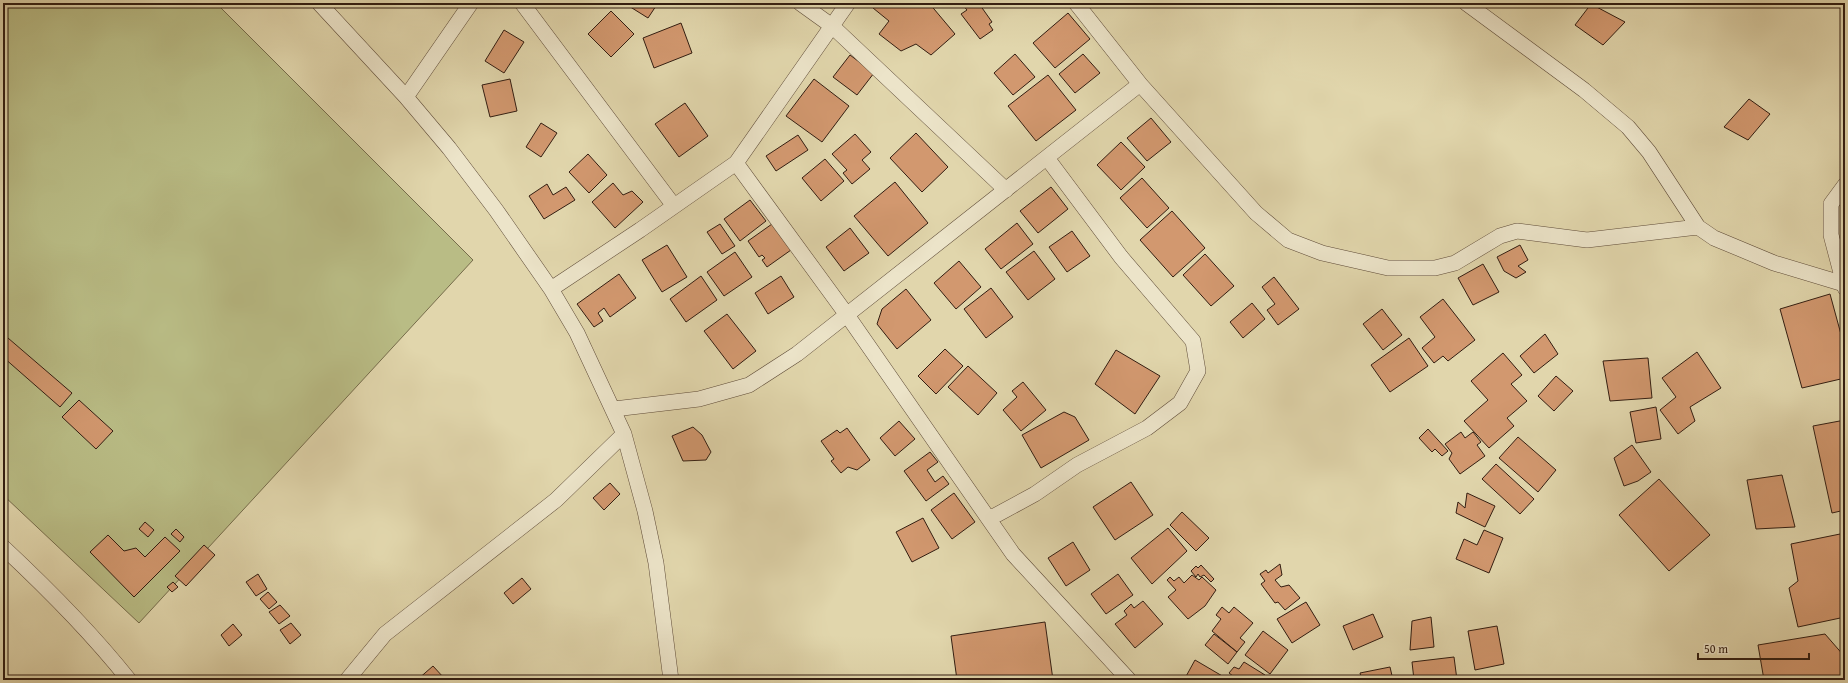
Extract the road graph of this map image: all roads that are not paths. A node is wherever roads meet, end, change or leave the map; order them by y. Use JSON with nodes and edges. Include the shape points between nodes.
{"nodes":[{"id":1,"x":319,"y":3,"type":"edge"},
{"id":2,"x":471,"y":3,"type":"edge"},
{"id":3,"x":522,"y":3,"type":"edge"},
{"id":4,"x":800,"y":3,"type":"edge"},
{"id":5,"x":848,"y":3,"type":"edge"},
{"id":6,"x":1076,"y":3,"type":"edge"},
{"id":7,"x":1466,"y":3,"type":"edge"},
{"id":8,"x":832,"y":26,"type":"junction"},
{"id":9,"x":1140,"y":84,"type":"junction"},
{"id":10,"x":406,"y":98,"type":"junction"},
{"id":11,"x":1047,"y":158,"type":"junction"},
{"id":12,"x":736,"y":163,"type":"junction"},
{"id":13,"x":1845,"y":185,"type":"edge"},
{"id":14,"x":1006,"y":190,"type":"junction"},
{"id":15,"x":674,"y":206,"type":"junction"},
{"id":16,"x":1698,"y":227,"type":"junction"},
{"id":17,"x":1844,"y":286,"type":"edge"},
{"id":18,"x":551,"y":289,"type":"junction"},
{"id":19,"x":847,"y":315,"type":"junction"},
{"id":20,"x":614,"y":409,"type":"junction"},
{"id":21,"x":624,"y":434,"type":"junction"},
{"id":22,"x":989,"y":519,"type":"junction"},
{"id":23,"x":3,"y":548,"type":"edge"},
{"id":24,"x":129,"y":680,"type":"edge"},
{"id":25,"x":347,"y":680,"type":"edge"},
{"id":26,"x":671,"y":680,"type":"edge"},
{"id":27,"x":1129,"y":680,"type":"edge"}],
"edges":[{"from":1,"to":10,"type":"street"},
{"from":2,"to":10,"type":"street"},
{"from":3,"to":15,"type":"street"},
{"from":4,"to":8,"type":"street"},
{"from":5,"to":8,"type":"street"},
{"from":6,"to":9,"type":"street"},
{"from":7,"to":16,"type":"street","via":[[1584,90],[1628,127],[1649,152]]},
{"from":8,"to":12,"type":"street"},
{"from":8,"to":14,"type":"street"},
{"from":9,"to":11,"type":"street"},
{"from":9,"to":16,"type":"street","via":[[1256,214],[1288,240],[1322,254],[1388,268],[1435,268],[1455,263],[1500,236],[1517,231],[1587,240]]},
{"from":10,"to":18,"type":"street","via":[[449,148]]},
{"from":11,"to":14,"type":"street"},
{"from":11,"to":22,"type":"street","via":[[1121,258],[1193,341],[1198,371],[1180,403],[1147,428],[1077,465],[1035,494]]},
{"from":12,"to":15,"type":"street"},
{"from":12,"to":19,"type":"street"},
{"from":13,"to":17,"type":"street","via":[[1831,204],[1831,235]]},
{"from":14,"to":19,"type":"street"},
{"from":15,"to":18,"type":"street"},
{"from":16,"to":17,"type":"street","via":[[1714,238],[1774,263]]},
{"from":18,"to":20,"type":"street","via":[[577,333]]},
{"from":19,"to":20,"type":"street","via":[[797,354],[749,385],[699,399]]},
{"from":19,"to":22,"type":"street"},
{"from":20,"to":21,"type":"street"},
{"from":21,"to":25,"type":"street","via":[[574,484],[385,634]]},
{"from":21,"to":26,"type":"street","via":[[656,563]]},
{"from":22,"to":27,"type":"street","via":[[1013,554]]},
{"from":23,"to":24,"type":"street","via":[[41,583],[107,652]]}]}
